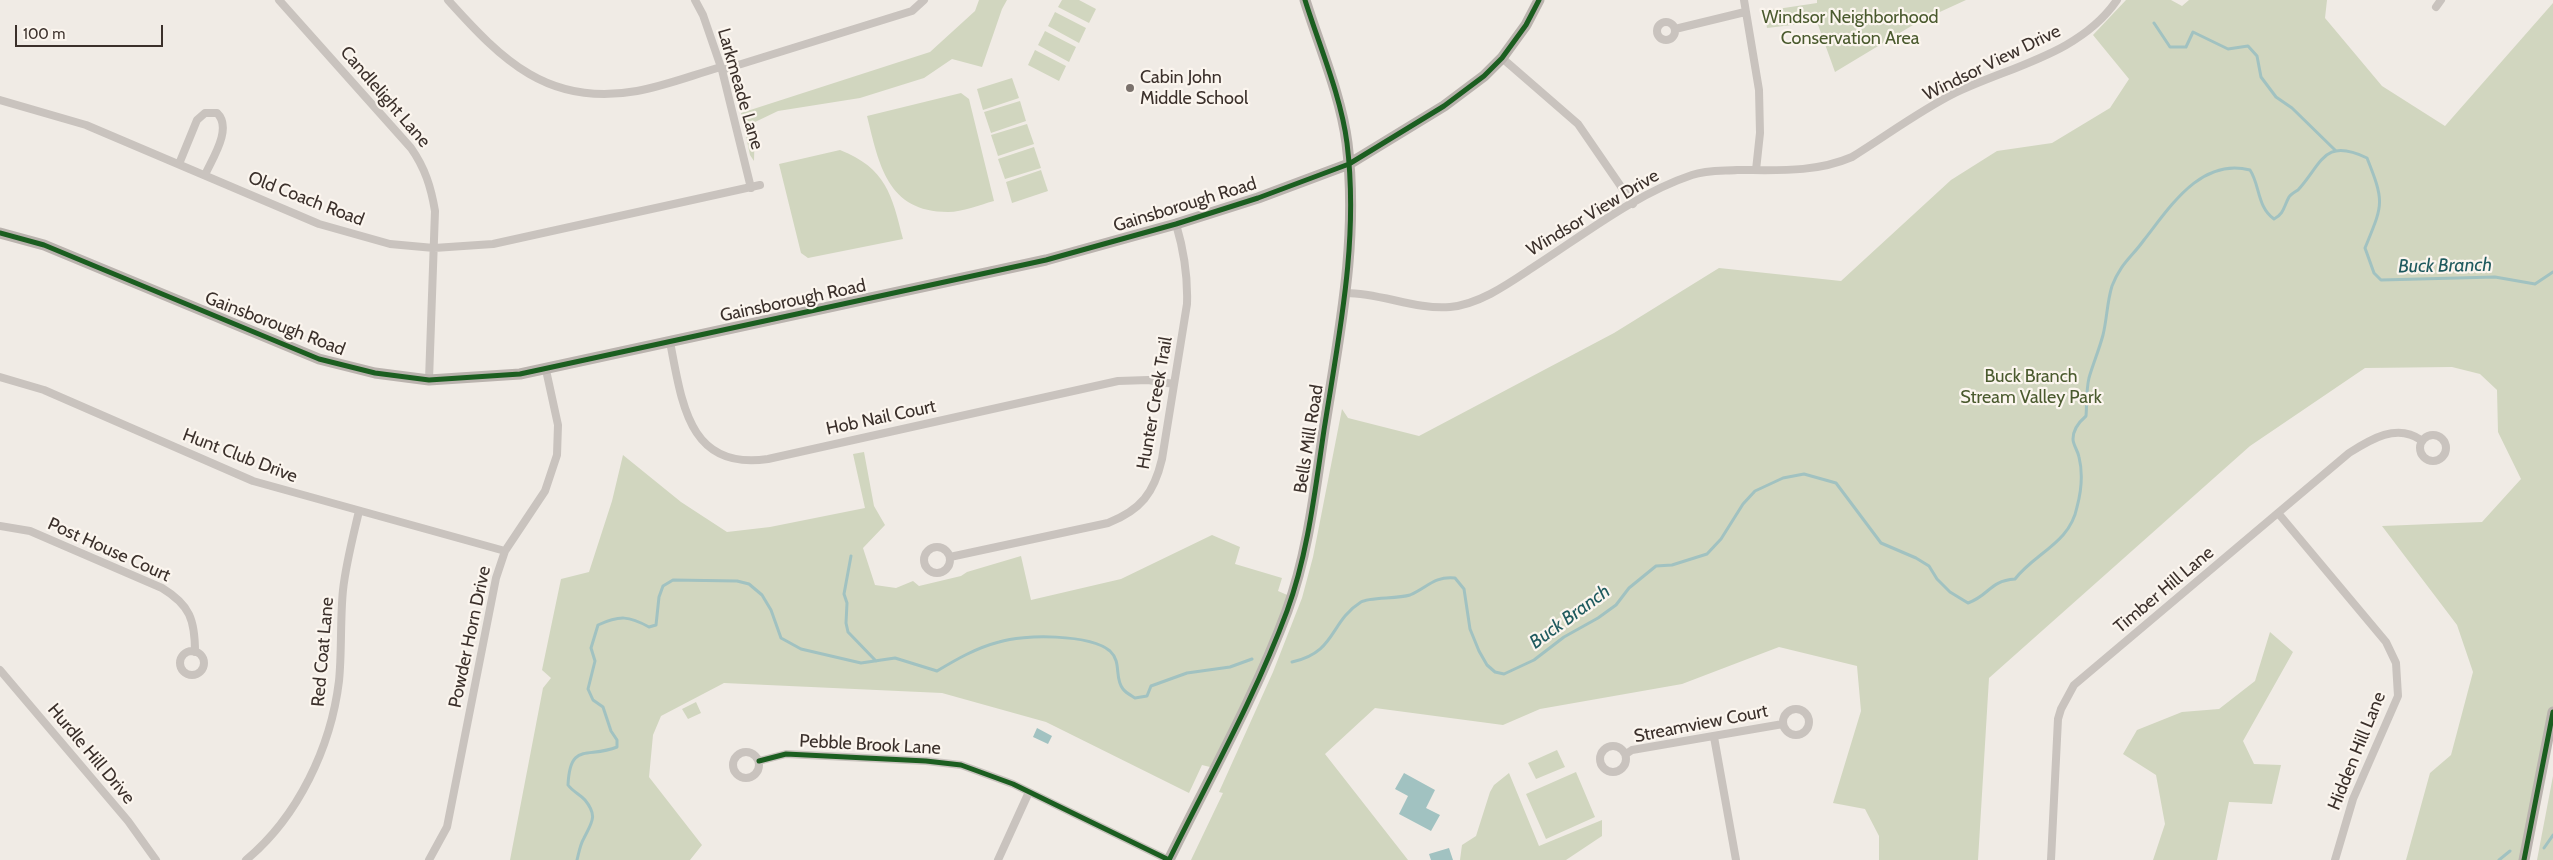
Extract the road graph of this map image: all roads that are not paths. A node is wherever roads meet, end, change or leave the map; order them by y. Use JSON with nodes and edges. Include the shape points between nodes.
{"nodes":[{"id":1,"x":279,"y":0,"type":"edge"},
{"id":2,"x":448,"y":0,"type":"edge"},
{"id":3,"x":695,"y":0,"type":"edge"},
{"id":4,"x":924,"y":0,"type":"edge"},
{"id":5,"x":1305,"y":0,"type":"edge"},
{"id":6,"x":1539,"y":0,"type":"edge"},
{"id":7,"x":1744,"y":0,"type":"edge"},
{"id":8,"x":2117,"y":0,"type":"edge"},
{"id":9,"x":1745,"y":12,"type":"junction"},
{"id":10,"x":1675,"y":29,"type":"dead end"},
{"id":11,"x":1502,"y":58,"type":"junction"},
{"id":12,"x":721,"y":68,"type":"junction"},
{"id":13,"x":0,"y":100,"type":"edge"},
{"id":14,"x":179,"y":164,"type":"junction"},
{"id":15,"x":1349,"y":164,"type":"junction"},
{"id":16,"x":1756,"y":170,"type":"junction"},
{"id":17,"x":205,"y":175,"type":"junction"},
{"id":18,"x":760,"y":185,"type":"dead end"},
{"id":19,"x":751,"y":188,"type":"junction"},
{"id":20,"x":1633,"y":204,"type":"junction"},
{"id":21,"x":1176,"y":224,"type":"junction"},
{"id":22,"x":0,"y":233,"type":"edge"},
{"id":23,"x":434,"y":248,"type":"junction"},
{"id":24,"x":1346,"y":293,"type":"junction"},
{"id":25,"x":670,"y":342,"type":"junction"},
{"id":26,"x":546,"y":370,"type":"junction"},
{"id":27,"x":0,"y":377,"type":"edge"},
{"id":28,"x":429,"y":380,"type":"junction"},
{"id":29,"x":1174,"y":384,"type":"junction"},
{"id":30,"x":2421,"y":440,"type":"dead end"},
{"id":31,"x":359,"y":511,"type":"junction"},
{"id":32,"x":2278,"y":513,"type":"junction"},
{"id":33,"x":0,"y":526,"type":"edge"},
{"id":34,"x":505,"y":552,"type":"junction"},
{"id":35,"x":950,"y":557,"type":"dead end"},
{"id":36,"x":195,"y":652,"type":"dead end"},
{"id":37,"x":0,"y":670,"type":"edge"},
{"id":38,"x":2553,"y":712,"type":"edge"},
{"id":39,"x":1782,"y":724,"type":"dead end"},
{"id":40,"x":1714,"y":737,"type":"junction"},
{"id":41,"x":1626,"y":754,"type":"dead end"},
{"id":42,"x":759,"y":761,"type":"dead end"},
{"id":43,"x":1030,"y":792,"type":"junction"},
{"id":44,"x":156,"y":860,"type":"edge"},
{"id":45,"x":246,"y":860,"type":"edge"},
{"id":46,"x":429,"y":860,"type":"edge"},
{"id":47,"x":998,"y":860,"type":"edge"},
{"id":48,"x":1169,"y":860,"type":"edge"},
{"id":49,"x":1736,"y":860,"type":"edge"},
{"id":50,"x":2051,"y":860,"type":"edge"},
{"id":51,"x":2335,"y":860,"type":"edge"},
{"id":52,"x":2524,"y":860,"type":"edge"}],
"edges":[{"from":1,"to":23,"type":"street","name":"Candlelight Lane","via":[[422,164],[431,186],[435,211]]},
{"from":2,"to":12,"type":"street","via":[[510,63],[544,82],[576,91],[608,94],[638,91]]},
{"from":3,"to":12,"type":"street","name":"Larkmeade Lane"},
{"from":4,"to":12,"type":"street","via":[[912,11]]},
{"from":5,"to":15,"type":"street","name":"Bells Mill Road","via":[[1335,96]]},
{"from":6,"to":11,"type":"street","name":"Gainsborough Road"},
{"from":7,"to":9,"type":"street"},
{"from":8,"to":16,"type":"street","name":"Windsor View Drive","via":[[2084,35],[2053,52],[1954,94],[1852,157],[1804,170]]},
{"from":9,"to":10,"type":"street"},
{"from":9,"to":16,"type":"street","via":[[1759,90],[1760,133]]},
{"from":11,"to":15,"type":"street","name":"Gainsborough Road","via":[[1444,106]]},
{"from":11,"to":20,"type":"street","via":[[1578,124]]},
{"from":12,"to":19,"type":"street","name":"Larkmeade Lane"},
{"from":13,"to":14,"type":"street","name":"Old Coach Road","via":[[86,125]]},
{"from":14,"to":17,"type":"street","name":"Old Coach Road"},
{"from":14,"to":17,"type":"street","via":[[201,116],[216,113],[223,122],[223,131]]},
{"from":15,"to":21,"type":"street","name":"Gainsborough Road"},
{"from":15,"to":24,"type":"street","name":"Bells Mill Road","via":[[1351,238]]},
{"from":16,"to":20,"type":"street","name":"Windsor View Drive","via":[[1694,174],[1662,186]]},
{"from":17,"to":23,"type":"street","name":"Old Coach Road","via":[[332,228],[390,244]]},
{"from":18,"to":19,"type":"street","name":"Old Coach Road"},
{"from":19,"to":23,"type":"street","name":"Old Coach Road","via":[[517,240],[472,247]]},
{"from":20,"to":24,"type":"street","name":"Windsor View Drive","via":[[1510,282],[1469,302],[1451,307],[1430,306],[1367,293]]},
{"from":21,"to":25,"type":"street","name":"Gainsborough Road","via":[[1046,260]]},
{"from":21,"to":29,"type":"street","name":"Hunter Creek Trail","via":[[1188,282]]},
{"from":22,"to":28,"type":"street","name":"Gainsborough Road","via":[[44,245],[319,359],[375,373]]},
{"from":23,"to":28,"type":"street","name":"Candlelight Lane"},
{"from":24,"to":48,"type":"street","name":"Bells Mill Road","via":[[1306,540],[1292,597],[1264,665]]},
{"from":25,"to":26,"type":"street","name":"Gainsborough Road"},
{"from":25,"to":29,"type":"street","name":"Hob Nail Court","via":[[685,412],[694,430],[712,450],[743,461],[768,459],[1118,382],[1148,380]]},
{"from":26,"to":28,"type":"street","name":"Gainsborough Road","via":[[499,377]]},
{"from":26,"to":34,"type":"street","name":"Powder Horn Drive","via":[[558,425],[557,455],[545,491]]},
{"from":27,"to":31,"type":"street","name":"Hunt Club Drive","via":[[44,390],[253,481]]},
{"from":29,"to":35,"type":"street","name":"Hunter Creek Trail","via":[[1158,479],[1150,494],[1132,511],[1108,523]]},
{"from":30,"to":32,"type":"street","name":"Timber Hill Lane","via":[[2400,433],[2368,440]]},
{"from":31,"to":34,"type":"street","name":"Hunt Club Drive"},
{"from":31,"to":45,"type":"street","name":"Red Coat Lane","via":[[347,565],[341,614],[339,682],[329,728],[311,775],[291,808]]},
{"from":32,"to":50,"type":"street","name":"Timber Hill Lane","via":[[2074,685],[2060,709],[2057,730]]},
{"from":32,"to":51,"type":"street","name":"Hidden Hill Lane","via":[[2386,642],[2397,671],[2398,696],[2353,799]]},
{"from":33,"to":36,"type":"street","name":"Post House Court","via":[[30,531],[162,588],[179,599],[190,614]]},
{"from":34,"to":46,"type":"street","name":"Powder Horn Drive","via":[[489,602],[447,827]]},
{"from":37,"to":44,"type":"street","name":"Hurdle Hill Drive","via":[[128,821]]},
{"from":38,"to":52,"type":"street"},
{"from":39,"to":40,"type":"street","name":"Streamview Court"},
{"from":40,"to":41,"type":"street","name":"Streamview Court","via":[[1632,750]]},
{"from":40,"to":49,"type":"street"},
{"from":42,"to":43,"type":"street","name":"Pebble Brook Lane","via":[[786,754],[943,762],[978,770]]},
{"from":43,"to":47,"type":"street"},
{"from":43,"to":48,"type":"street","name":"Pebble Brook Lane"}]}
